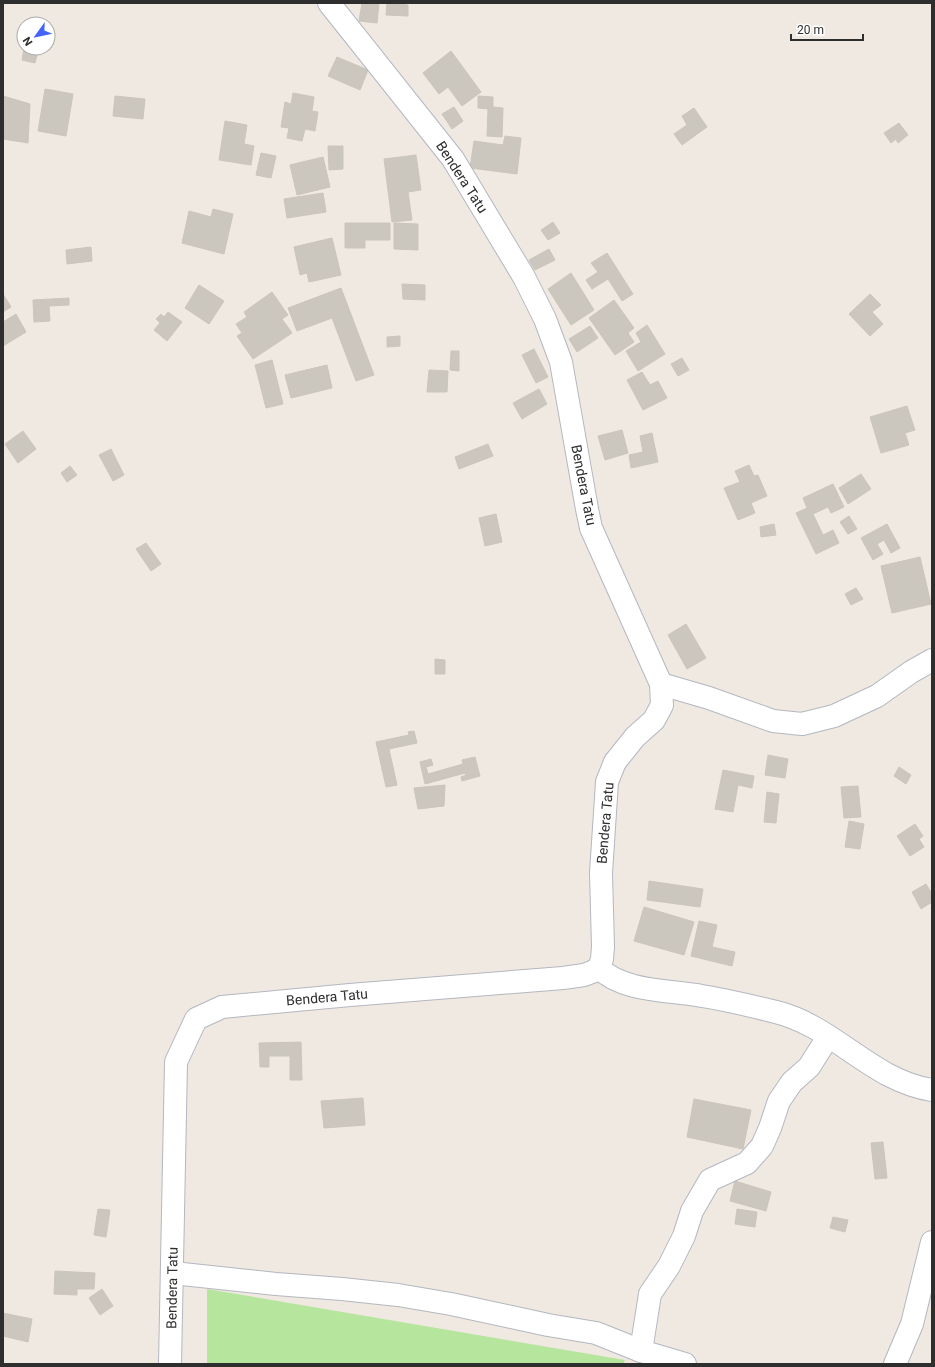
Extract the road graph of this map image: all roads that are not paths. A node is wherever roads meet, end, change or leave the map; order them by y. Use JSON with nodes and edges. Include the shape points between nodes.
{"nodes":[{"id":1,"x":329,"y":3,"type":"edge"},
{"id":2,"x":932,"y":660,"type":"edge"},
{"id":3,"x":661,"y":684,"type":"junction"},
{"id":4,"x":599,"y":968,"type":"junction"},
{"id":5,"x":828,"y":1037,"type":"junction"},
{"id":6,"x":932,"y":1090,"type":"edge"},
{"id":7,"x":932,"y":1242,"type":"edge"},
{"id":8,"x":172,"y":1273,"type":"junction"},
{"id":9,"x":646,"y":1356,"type":"edge"},
{"id":10,"x":170,"y":1364,"type":"edge"},
{"id":11,"x":685,"y":1364,"type":"edge"},
{"id":12,"x":895,"y":1364,"type":"edge"}],
"edges":[{"from":1,"to":3,"type":"street","name":"Bendera Tatu","via":[[453,158],[524,277],[545,319],[561,362],[591,528]]},
{"from":2,"to":3,"type":"street","via":[[877,696],[834,716],[802,724],[773,721]]},
{"from":3,"to":4,"type":"street","name":"Bendera Tatu","via":[[662,705],[654,720],[635,737],[615,762],[607,782],[601,873],[603,947]]},
{"from":4,"to":5,"type":"street","via":[[621,982],[645,988],[703,996],[778,1012],[804,1022]]},
{"from":4,"to":8,"type":"street","name":"Bendera Tatu","via":[[584,975],[563,978],[222,1007],[196,1019],[176,1062]]},
{"from":5,"to":6,"type":"street","via":[[891,1077]]},
{"from":5,"to":9,"type":"street","via":[[809,1067],[792,1082],[779,1102],[762,1146],[748,1163],[710,1180],[692,1211],[684,1236],[669,1266],[650,1294]]},
{"from":7,"to":12,"type":"street","via":[[912,1324]]},
{"from":8,"to":9,"type":"street","via":[[342,1288],[451,1304],[596,1333]]},
{"from":8,"to":10,"type":"street","name":"Bendera Tatu"},
{"from":9,"to":11,"type":"street"}]}
